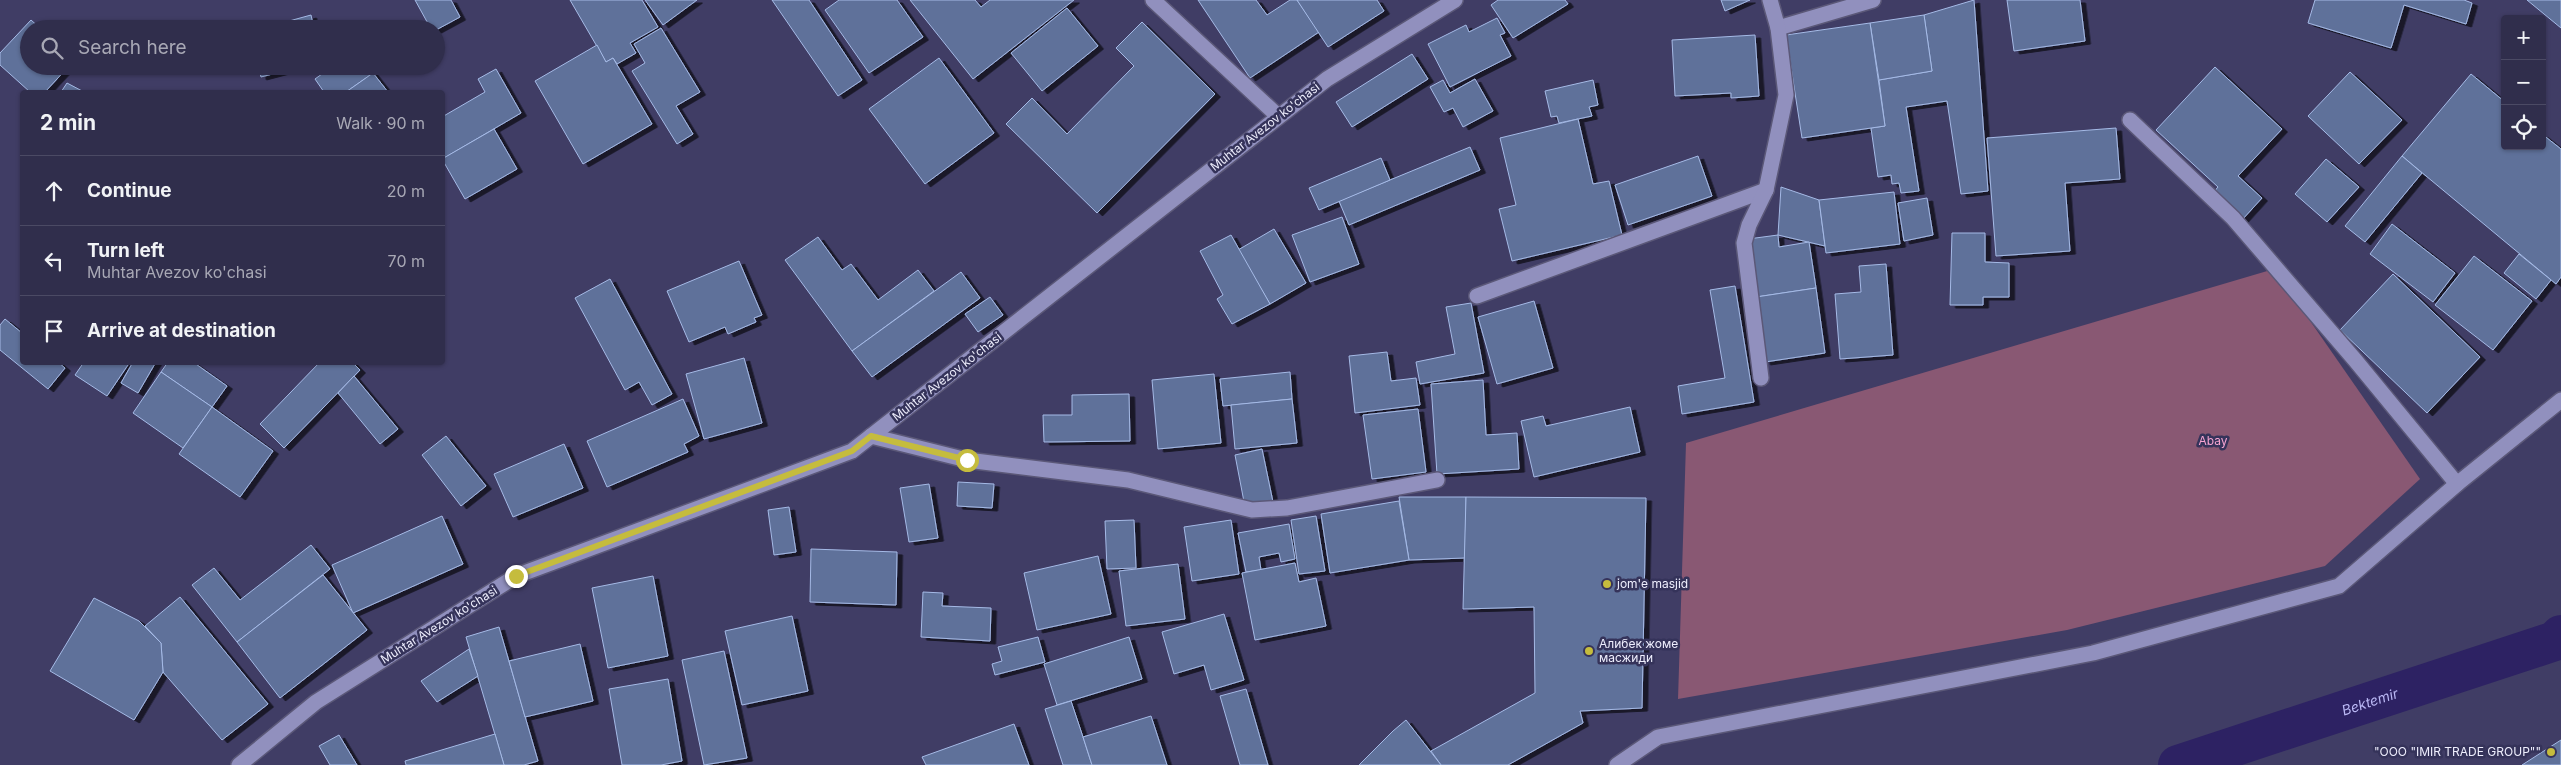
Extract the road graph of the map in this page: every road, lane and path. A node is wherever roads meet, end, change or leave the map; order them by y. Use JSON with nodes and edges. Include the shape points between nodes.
{"nodes":[{"id":1,"x":1153,"y":0,"type":"edge"},
{"id":2,"x":1456,"y":0,"type":"edge"},
{"id":3,"x":1770,"y":0,"type":"edge"},
{"id":4,"x":1873,"y":0,"type":"edge"},
{"id":5,"x":1778,"y":28,"type":"junction"},
{"id":6,"x":1278,"y":116,"type":"junction"},
{"id":7,"x":2130,"y":120,"type":"dead end"},
{"id":8,"x":1766,"y":190,"type":"junction"},
{"id":9,"x":1477,"y":296,"type":"dead end"},
{"id":10,"x":1761,"y":378,"type":"dead end"},
{"id":11,"x":2561,"y":400,"type":"edge"},
{"id":12,"x":871,"y":436,"type":"junction"},
{"id":13,"x":1437,"y":480,"type":"dead end"},
{"id":14,"x":2457,"y":484,"type":"junction"},
{"id":15,"x":240,"y":765,"type":"edge"},
{"id":16,"x":1617,"y":765,"type":"edge"}],
"edges":[{"from":1,"to":6,"type":"street"},
{"from":2,"to":6,"type":"street","name":"Muhtar Avezov ko'chasi","via":[[1327,79]]},
{"from":3,"to":5,"type":"street"},
{"from":4,"to":5,"type":"street"},
{"from":5,"to":8,"type":"street","via":[[1786,95]]},
{"from":6,"to":12,"type":"street","name":"Muhtar Avezov ko'chasi"},
{"from":7,"to":14,"type":"street","via":[[2233,218]]},
{"from":8,"to":9,"type":"street"},
{"from":8,"to":10,"type":"street","via":[[1748,226],[1744,243]]},
{"from":11,"to":14,"type":"street"},
{"from":12,"to":13,"type":"street","via":[[967,460],[1128,480],[1252,510],[1287,508]]},
{"from":12,"to":15,"type":"street","name":"Muhtar Avezov ko'chasi","via":[[852,451],[516,576],[316,702]]},
{"from":14,"to":16,"type":"street","via":[[2339,586],[2093,653],[1658,737]]}]}
